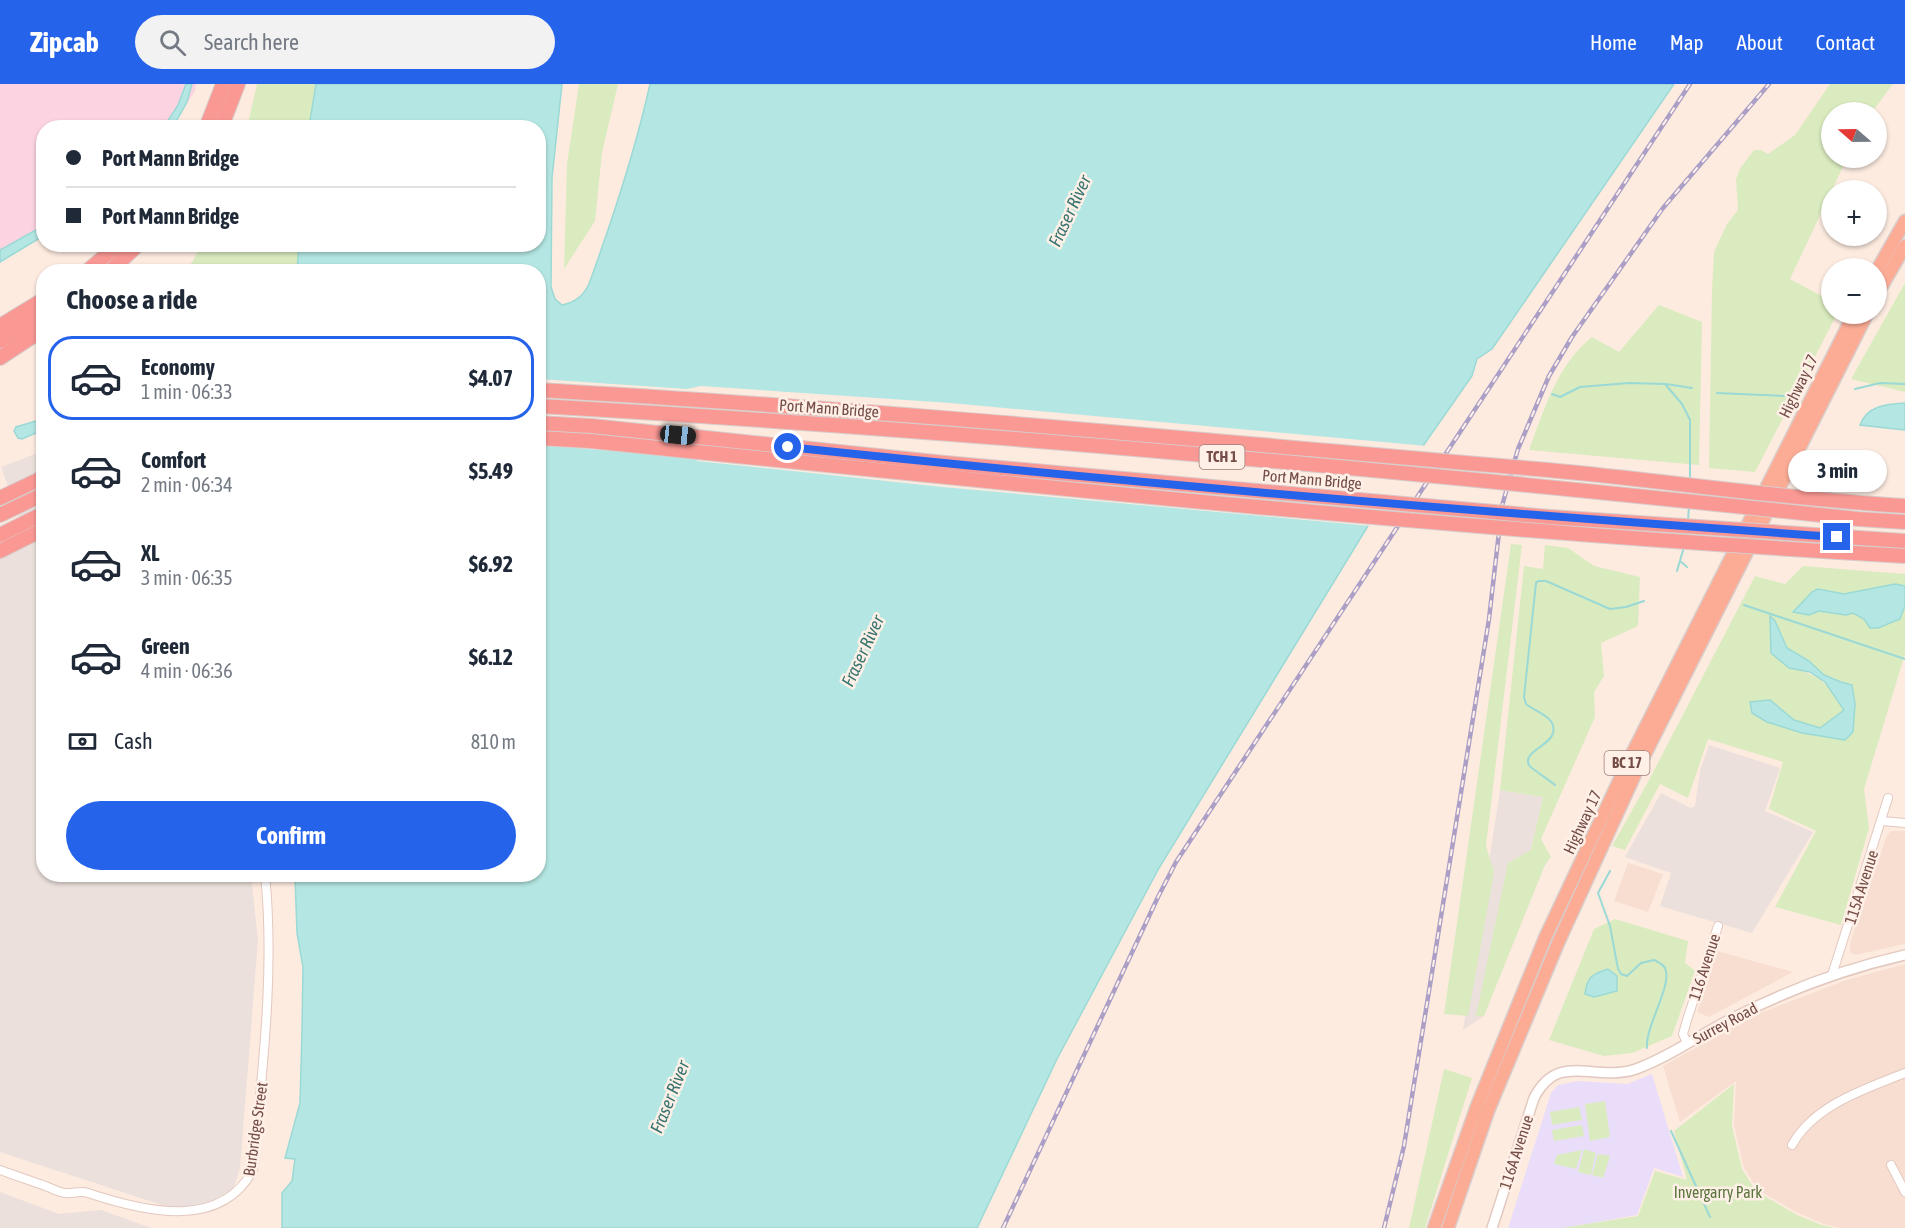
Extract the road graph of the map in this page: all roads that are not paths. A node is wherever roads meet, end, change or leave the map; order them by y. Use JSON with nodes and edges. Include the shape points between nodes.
{"nodes":[{"id":1,"x":224,"y":84,"type":"edge"},
{"id":2,"x":238,"y":84,"type":"edge"},
{"id":3,"x":209,"y":120,"type":"edge"},
{"id":4,"x":224,"y":120,"type":"edge"},
{"id":5,"x":1905,"y":221,"type":"edge"},
{"id":6,"x":1905,"y":246,"type":"edge"},
{"id":7,"x":110,"y":252,"type":"edge"},
{"id":8,"x":132,"y":252,"type":"edge"},
{"id":9,"x":135,"y":252,"type":"edge"},
{"id":10,"x":1884,"y":258,"type":"edge"},
{"id":11,"x":95,"y":264,"type":"edge"},
{"id":12,"x":117,"y":264,"type":"edge"},
{"id":13,"x":125,"y":264,"type":"edge"},
{"id":14,"x":1887,"y":277,"type":"edge"},
{"id":15,"x":36,"y":302,"type":"edge"},
{"id":16,"x":36,"y":303,"type":"edge"},
{"id":17,"x":0,"y":318,"type":"edge"},
{"id":18,"x":36,"y":320,"type":"edge"},
{"id":19,"x":1849,"y":324,"type":"edge"},
{"id":20,"x":1862,"y":324,"type":"edge"},
{"id":21,"x":0,"y":326,"type":"edge"},
{"id":22,"x":36,"y":334,"type":"edge"},
{"id":23,"x":0,"y":341,"type":"edge"},
{"id":24,"x":0,"y":358,"type":"edge"},
{"id":25,"x":546,"y":391,"type":"edge"},
{"id":26,"x":546,"y":406,"type":"edge"},
{"id":27,"x":546,"y":424,"type":"edge"},
{"id":28,"x":546,"y":438,"type":"edge"},
{"id":29,"x":36,"y":481,"type":"edge"},
{"id":30,"x":0,"y":498,"type":"edge"},
{"id":31,"x":36,"y":498,"type":"edge"},
{"id":32,"x":1905,"y":506,"type":"edge"},
{"id":33,"x":0,"y":515,"type":"edge"},
{"id":34,"x":36,"y":517,"type":"edge"},
{"id":35,"x":1905,"y":522,"type":"edge"},
{"id":36,"x":36,"y":533,"type":"edge"},
{"id":37,"x":0,"y":535,"type":"edge"},
{"id":38,"x":1905,"y":541,"type":"edge"},
{"id":39,"x":0,"y":551,"type":"edge"},
{"id":40,"x":1905,"y":556,"type":"edge"},
{"id":41,"x":1888,"y":798,"type":"dead end"},
{"id":42,"x":1882,"y":821,"type":"junction"},
{"id":43,"x":1905,"y":823,"type":"edge"},
{"id":44,"x":266,"y":882,"type":"edge"},
{"id":45,"x":1718,"y":926,"type":"dead end"},
{"id":46,"x":1905,"y":955,"type":"edge"},
{"id":47,"x":1832,"y":975,"type":"junction"},
{"id":48,"x":1687,"y":1043,"type":"junction"},
{"id":49,"x":1905,"y":1073,"type":"edge"},
{"id":50,"x":1546,"y":1079,"type":"joint"},
{"id":51,"x":1792,"y":1145,"type":"dead end"},
{"id":52,"x":1891,"y":1165,"type":"dead end"},
{"id":53,"x":0,"y":1170,"type":"edge"},
{"id":54,"x":1905,"y":1192,"type":"edge"},
{"id":55,"x":238,"y":1201,"type":"dead end"},
{"id":56,"x":170,"y":1220,"type":"dead end"},
{"id":57,"x":1434,"y":1228,"type":"edge"},
{"id":58,"x":1448,"y":1228,"type":"edge"},
{"id":59,"x":1492,"y":1228,"type":"edge"}],
"edges":[{"from":1,"to":3,"type":"highway"},
{"from":2,"to":4,"type":"highway"},
{"from":5,"to":10,"type":"highway"},
{"from":6,"to":14,"type":"highway"},
{"from":7,"to":11,"type":"highway"},
{"from":8,"to":12,"type":"highway"},
{"from":9,"to":13,"type":"highway"},
{"from":15,"to":17,"type":"highway"},
{"from":16,"to":21,"type":"highway"},
{"from":18,"to":23,"type":"highway"},
{"from":19,"to":57,"type":"highway","name":"Highway 17","number":"BC 17","via":[[1627,764],[1545,938],[1477,1106]]},
{"from":20,"to":58,"type":"highway","name":"Highway 17","number":"BC 17","via":[[1673,697],[1582,889],[1488,1112]]},
{"from":22,"to":24,"type":"highway"},
{"from":25,"to":32,"type":"highway","bridge":true,"via":[[972,420]]},
{"from":26,"to":35,"type":"highway","name":"Port Mann Bridge","number":"TCH 1","bridge":true,"via":[[970,435]]},
{"from":27,"to":38,"type":"highway","name":"Port Mann Bridge","number":"TCH 1","bridge":true,"via":[[1550,517]]},
{"from":28,"to":40,"type":"highway","bridge":true,"via":[[1549,532]]},
{"from":29,"to":30,"type":"highway"},
{"from":31,"to":33,"type":"highway"},
{"from":34,"to":37,"type":"highway"},
{"from":36,"to":39,"type":"highway"},
{"from":41,"to":42,"type":"street","name":"115A Avenue"},
{"from":42,"to":43,"type":"street"},
{"from":42,"to":47,"type":"street","name":"115A Avenue"},
{"from":44,"to":55,"type":"street","name":"Burbridge Street","via":[[270,917],[264,1054],[253,1170]]},
{"from":45,"to":48,"type":"street","name":"116 Avenue","via":[[1683,1034]]},
{"from":46,"to":47,"type":"street","name":"Surrey Road"},
{"from":47,"to":48,"type":"street","name":"Surrey Road","via":[[1774,998]]},
{"from":48,"to":50,"type":"street","name":"Surrey Road","via":[[1622,1073],[1570,1071]]},
{"from":49,"to":51,"type":"street","via":[[1827,1110],[1800,1130]]},
{"from":50,"to":59,"type":"street","name":"116A Avenue","via":[[1534,1098]]},
{"from":52,"to":54,"type":"street"},
{"from":53,"to":56,"type":"street","via":[[66,1193],[86,1192]]}]}
